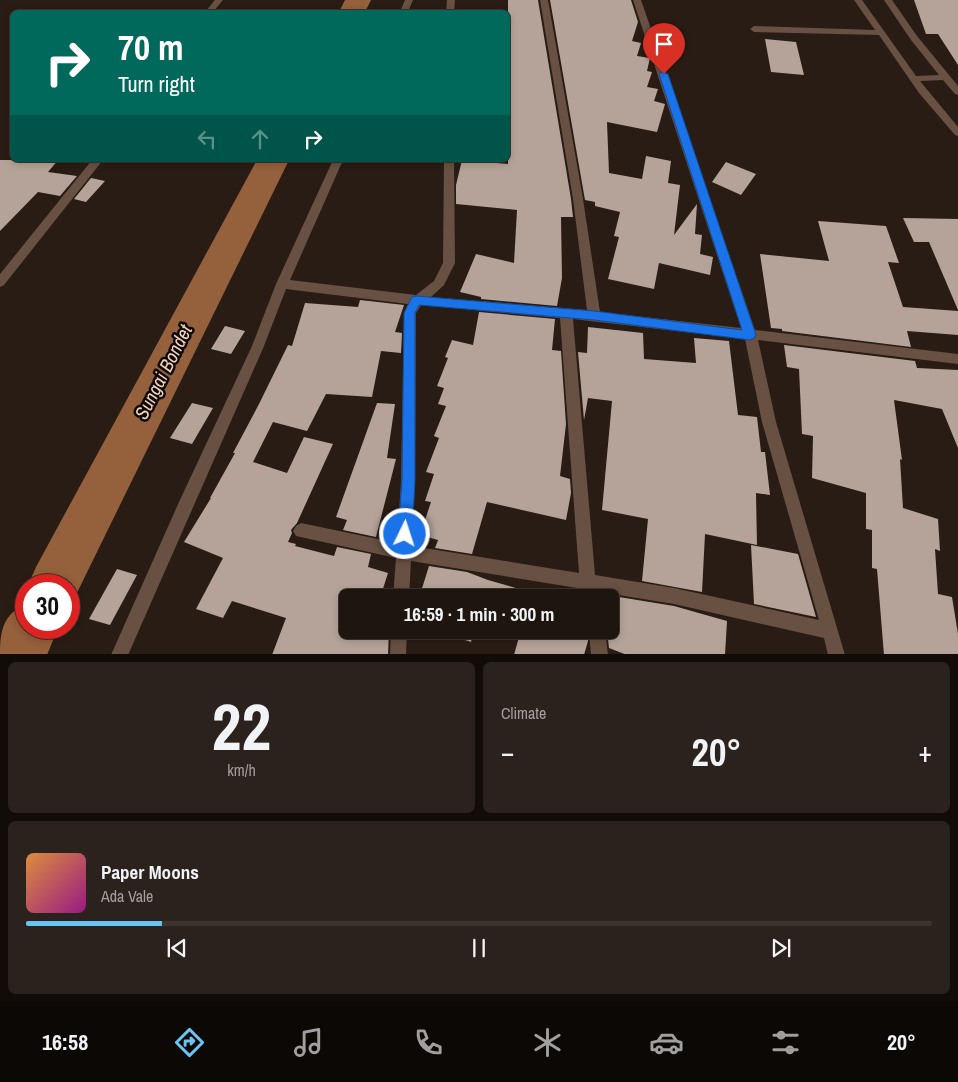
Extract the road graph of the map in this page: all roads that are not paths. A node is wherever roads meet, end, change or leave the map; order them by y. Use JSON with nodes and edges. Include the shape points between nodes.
{"nodes":[{"id":1,"x":219,"y":0,"type":"edge"},
{"id":2,"x":544,"y":0,"type":"edge"},
{"id":3,"x":637,"y":0,"type":"edge"},
{"id":4,"x":858,"y":0,"type":"edge"},
{"id":5,"x":888,"y":0,"type":"edge"},
{"id":6,"x":211,"y":10,"type":"edge"},
{"id":7,"x":754,"y":29,"type":"dead end"},
{"id":8,"x":881,"y":33,"type":"junction"},
{"id":9,"x":942,"y":77,"type":"junction"},
{"id":10,"x":914,"y":79,"type":"junction"},
{"id":11,"x":958,"y":92,"type":"edge"},
{"id":12,"x":958,"y":133,"type":"edge"},
{"id":13,"x":96,"y":162,"type":"edge"},
{"id":14,"x":337,"y":162,"type":"edge"},
{"id":15,"x":449,"y":162,"type":"edge"},
{"id":16,"x":0,"y":282,"type":"edge"},
{"id":17,"x":282,"y":284,"type":"junction"},
{"id":18,"x":416,"y":300,"type":"junction"},
{"id":19,"x":566,"y":314,"type":"junction"},
{"id":20,"x":594,"y":316,"type":"junction"},
{"id":21,"x":750,"y":335,"type":"junction"},
{"id":22,"x":958,"y":359,"type":"edge"},
{"id":23,"x":301,"y":531,"type":"dead end"},
{"id":24,"x":403,"y":552,"type":"junction"},
{"id":25,"x":401,"y":589,"type":"edge"},
{"id":26,"x":586,"y":589,"type":"edge"},
{"id":27,"x":591,"y":589,"type":"edge"},
{"id":28,"x":619,"y":592,"type":"edge"},
{"id":29,"x":830,"y":631,"type":"junction"},
{"id":30,"x":399,"y":639,"type":"edge"},
{"id":31,"x":599,"y":639,"type":"edge"},
{"id":32,"x":120,"y":654,"type":"edge"},
{"id":33,"x":398,"y":654,"type":"edge"},
{"id":34,"x":600,"y":654,"type":"edge"},
{"id":35,"x":837,"y":654,"type":"edge"}],
"edges":[{"from":1,"to":6,"type":"street"},
{"from":2,"to":20,"type":"street"},
{"from":3,"to":21,"type":"street"},
{"from":4,"to":8,"type":"street"},
{"from":5,"to":9,"type":"street"},
{"from":7,"to":8,"type":"street"},
{"from":8,"to":10,"type":"street"},
{"from":9,"to":10,"type":"street"},
{"from":9,"to":11,"type":"street"},
{"from":10,"to":12,"type":"street"},
{"from":13,"to":16,"type":"street"},
{"from":14,"to":17,"type":"street"},
{"from":15,"to":18,"type":"street","via":[[450,262],[437,285]]},
{"from":17,"to":18,"type":"street"},
{"from":17,"to":32,"type":"street","via":[[258,346]]},
{"from":18,"to":19,"type":"street"},
{"from":18,"to":24,"type":"street","via":[[410,313],[408,481]]},
{"from":19,"to":20,"type":"street"},
{"from":19,"to":27,"type":"street"},
{"from":20,"to":21,"type":"street"},
{"from":21,"to":22,"type":"street"},
{"from":21,"to":29,"type":"street","via":[[769,422]]},
{"from":23,"to":24,"type":"street"},
{"from":24,"to":25,"type":"street"},
{"from":24,"to":26,"type":"street"},
{"from":28,"to":29,"type":"street","via":[[674,596]]},
{"from":29,"to":35,"type":"street"},
{"from":30,"to":33,"type":"street"},
{"from":31,"to":34,"type":"street"}]}
